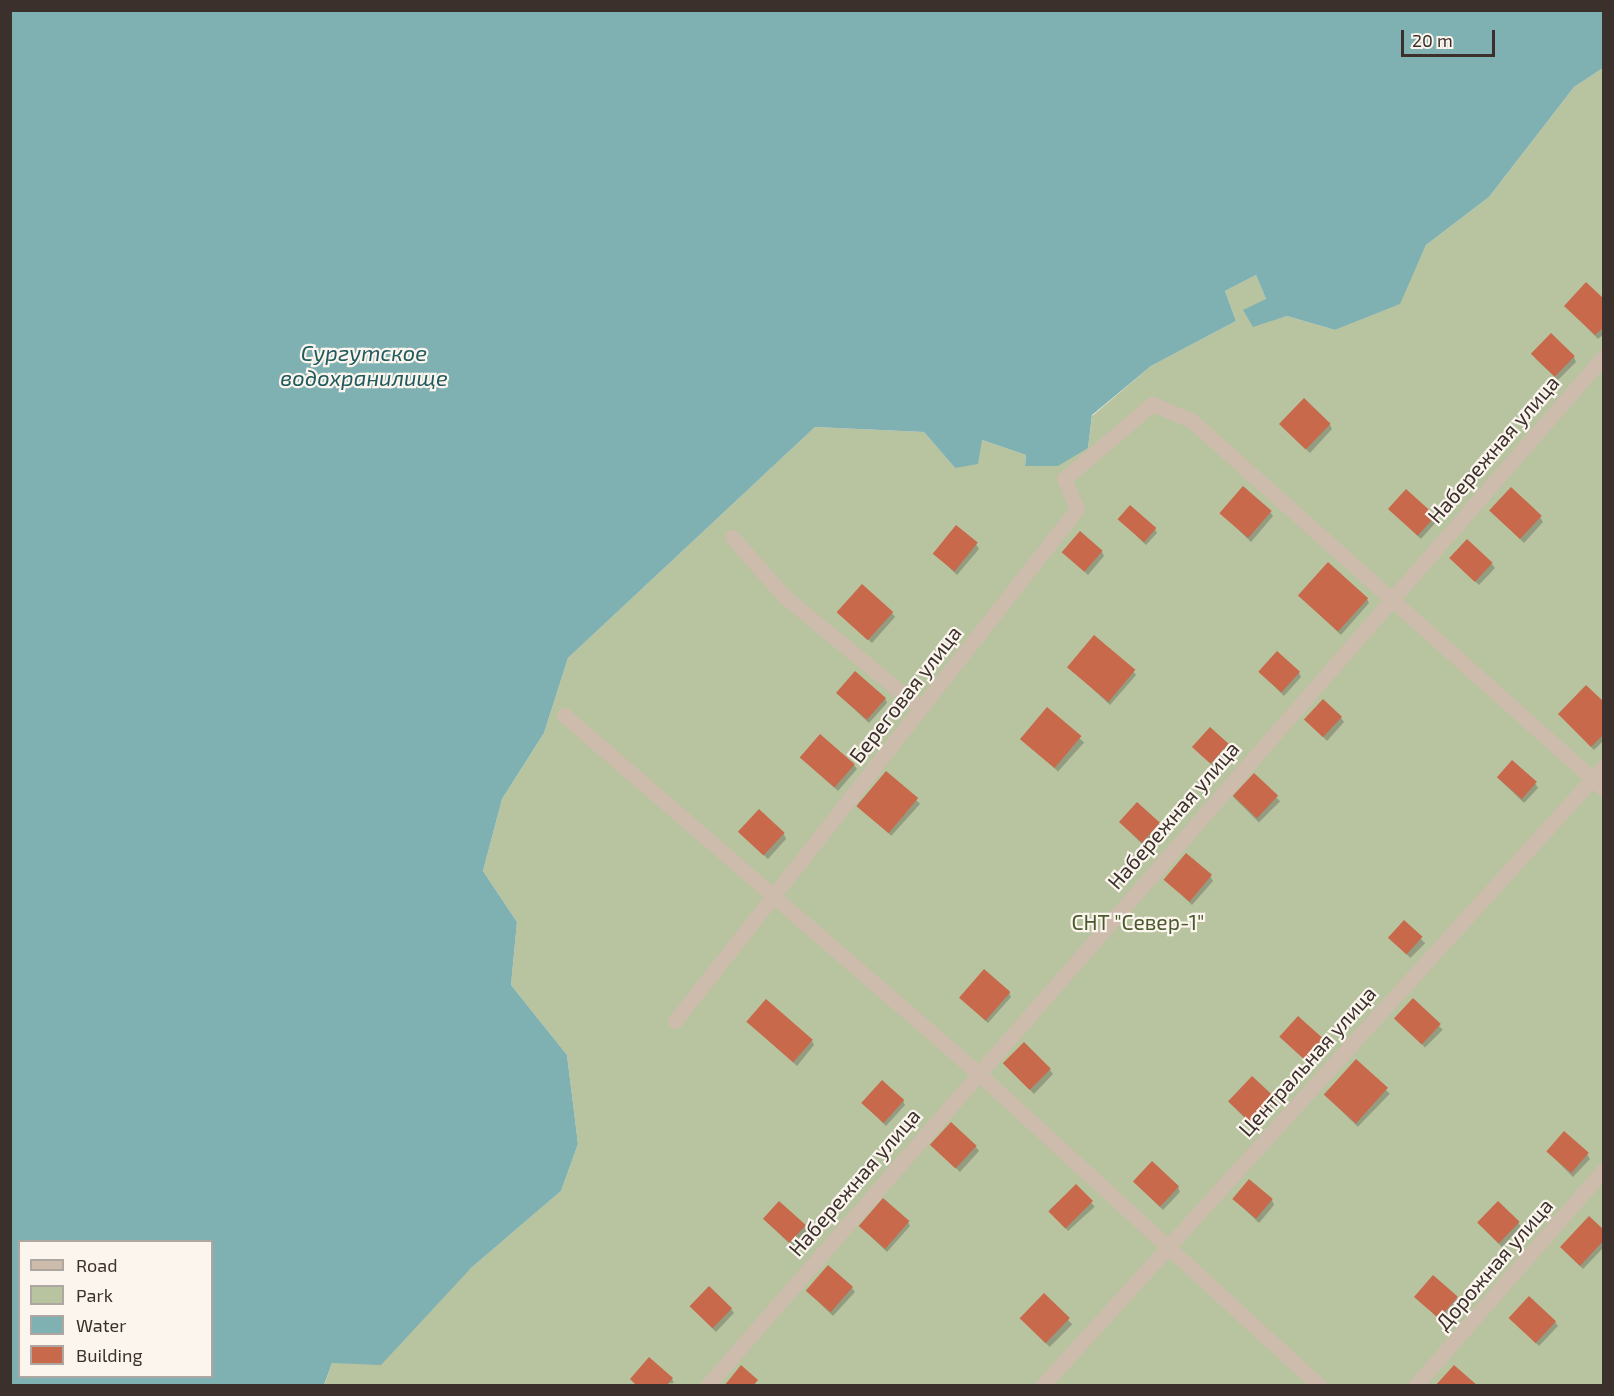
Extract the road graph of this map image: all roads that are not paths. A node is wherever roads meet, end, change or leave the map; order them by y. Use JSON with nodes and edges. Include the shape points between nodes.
{"nodes":[{"id":1,"x":1604,"y":356,"type":"edge"},
{"id":2,"x":732,"y":537,"type":"dead end"},
{"id":3,"x":1388,"y":600,"type":"junction"},
{"id":4,"x":920,"y":708,"type":"junction"},
{"id":5,"x":564,"y":715,"type":"dead end"},
{"id":6,"x":1604,"y":766,"type":"edge"},
{"id":7,"x":1598,"y":784,"type":"edge"},
{"id":8,"x":773,"y":899,"type":"junction"},
{"id":9,"x":675,"y":1021,"type":"dead end"},
{"id":10,"x":977,"y":1071,"type":"junction"},
{"id":11,"x":1604,"y":1169,"type":"edge"},
{"id":12,"x":1168,"y":1246,"type":"junction"},
{"id":13,"x":706,"y":1386,"type":"edge"},
{"id":14,"x":1042,"y":1386,"type":"edge"},
{"id":15,"x":1320,"y":1386,"type":"edge"},
{"id":16,"x":1415,"y":1386,"type":"edge"}],
"edges":[{"from":1,"to":3,"type":"street","name":"Набережная улица"},
{"from":2,"to":4,"type":"street","via":[[785,597]]},
{"from":3,"to":4,"type":"street","name":"Береговая улица","via":[[1191,420],[1152,404],[1065,479],[1077,509]]},
{"from":3,"to":7,"type":"street"},
{"from":3,"to":10,"type":"street","name":"Набережная улица"},
{"from":4,"to":8,"type":"street","name":"Береговая улица"},
{"from":5,"to":8,"type":"street"},
{"from":6,"to":7,"type":"street","name":"Центральная улица"},
{"from":7,"to":12,"type":"street","name":"Центральная улица"},
{"from":8,"to":9,"type":"street","name":"Береговая улица"},
{"from":8,"to":10,"type":"street"},
{"from":10,"to":12,"type":"street"},
{"from":10,"to":13,"type":"street","name":"Набережная улица"},
{"from":11,"to":16,"type":"street","name":"Дорожная улица"},
{"from":12,"to":14,"type":"street","name":"Центральная улица"},
{"from":12,"to":15,"type":"street"}]}
